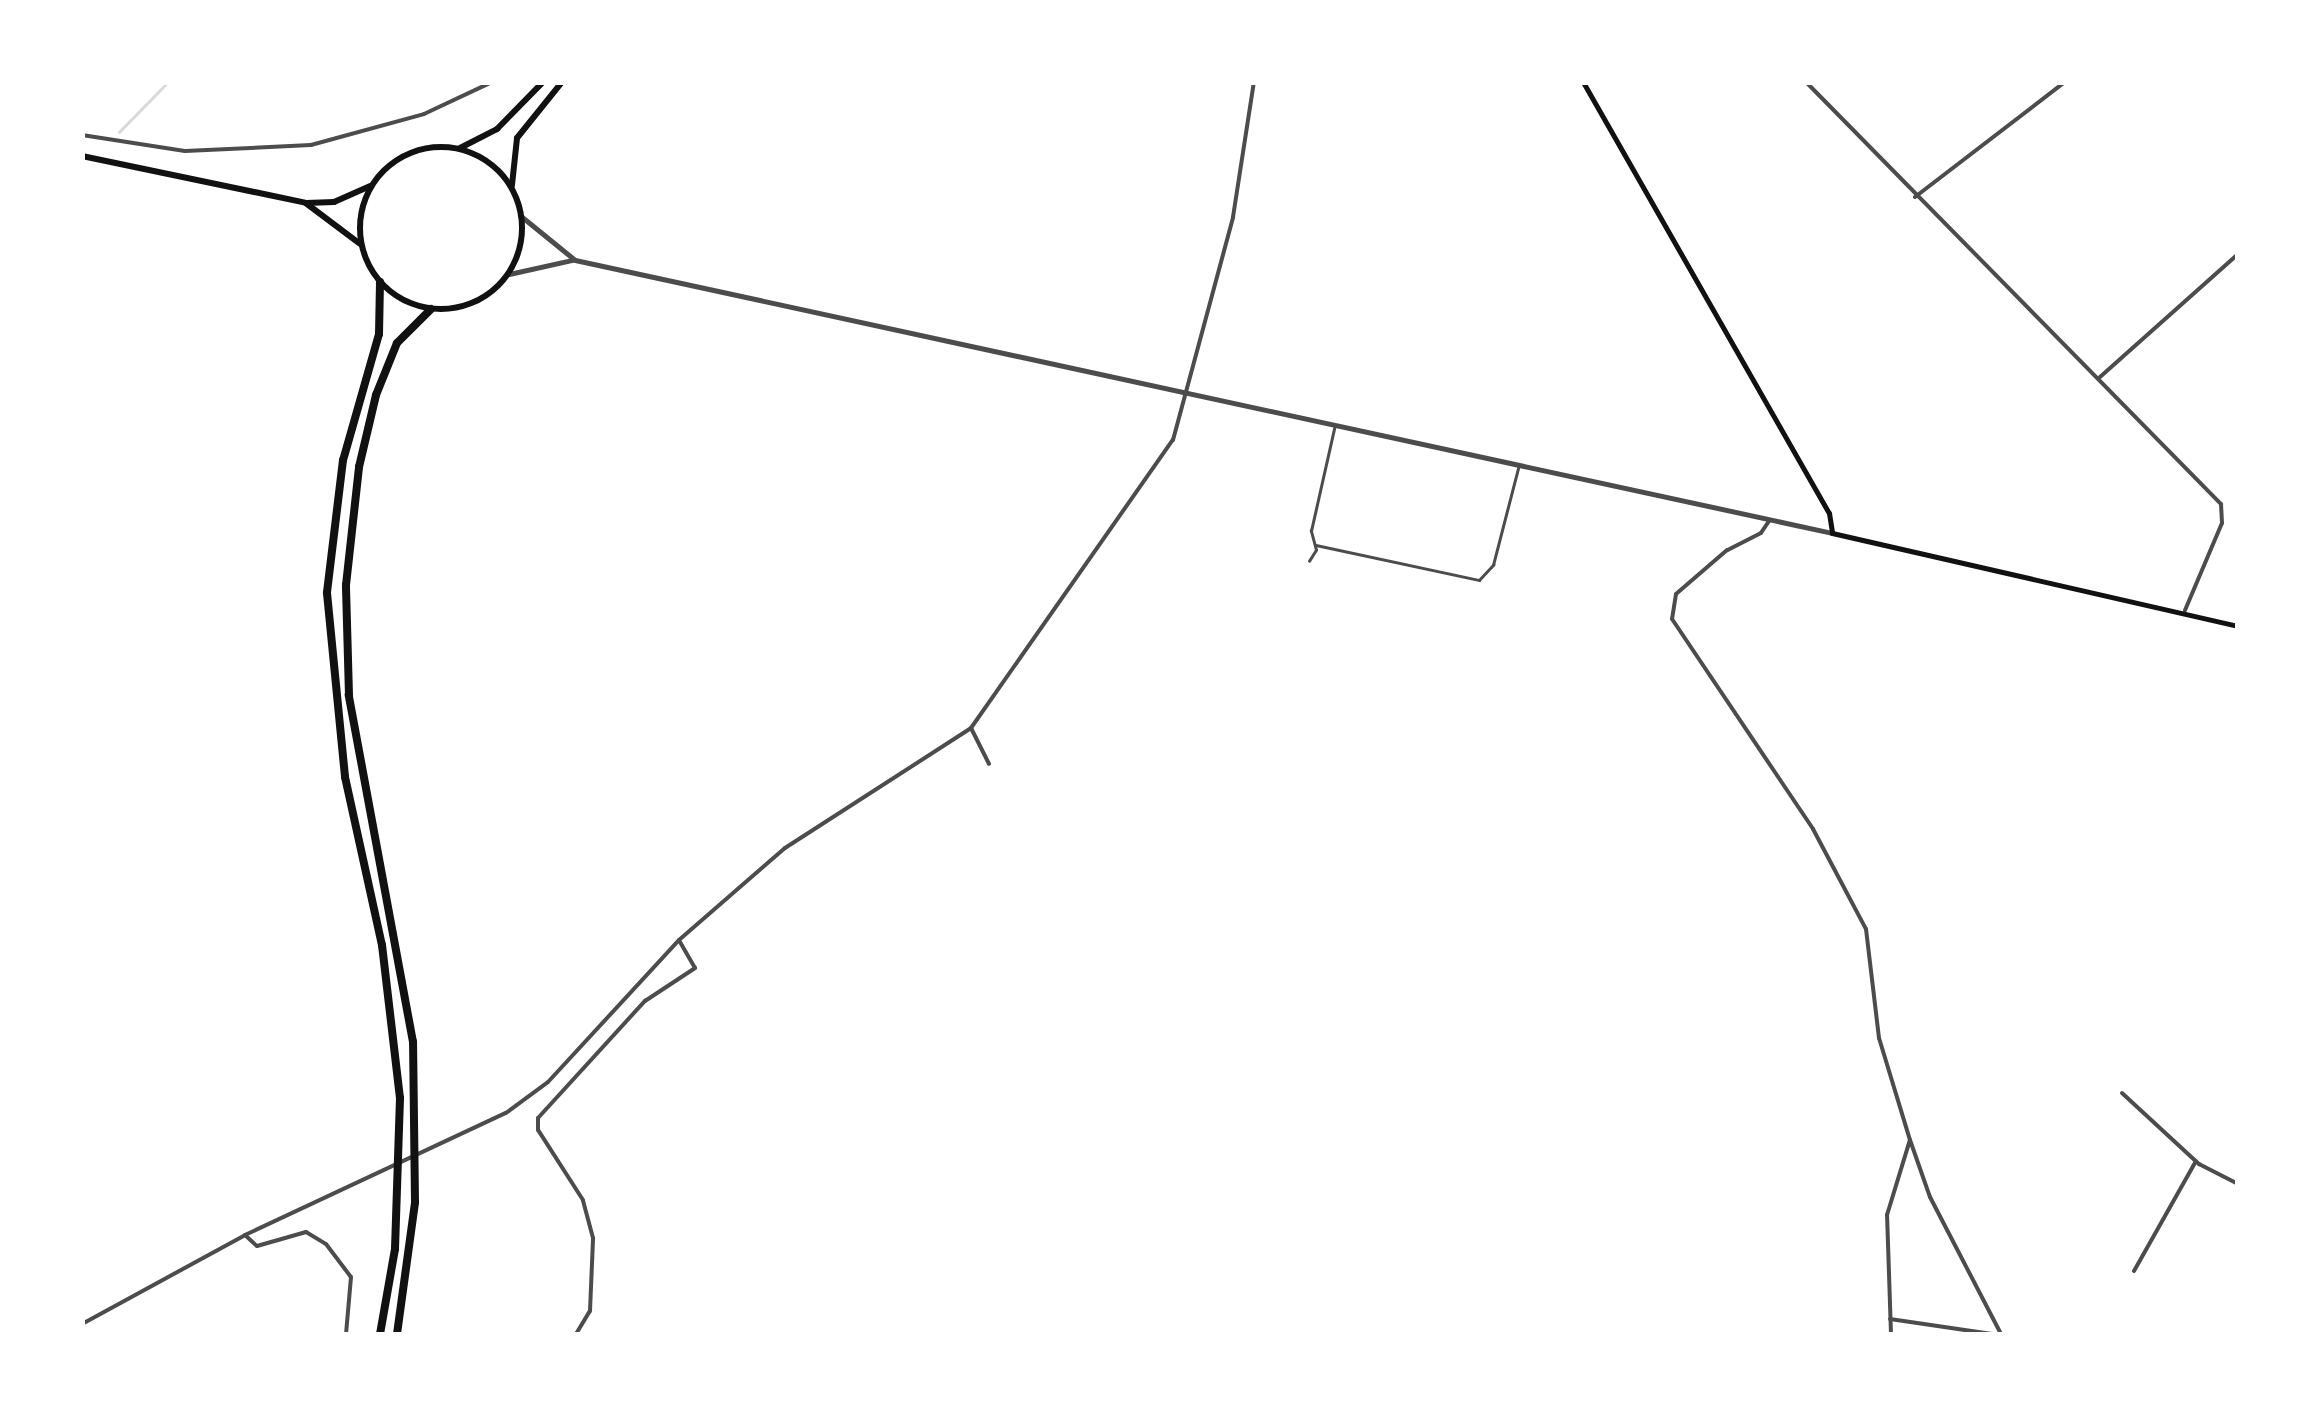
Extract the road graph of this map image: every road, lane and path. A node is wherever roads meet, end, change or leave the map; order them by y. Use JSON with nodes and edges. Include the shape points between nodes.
{"nodes":[{"id":1,"x":492,"y":82,"type":"edge"},
{"id":2,"x":543,"y":82,"type":"edge"},
{"id":3,"x":562,"y":82,"type":"edge"},
{"id":4,"x":1254,"y":82,"type":"edge"},
{"id":5,"x":1583,"y":82,"type":"edge"},
{"id":6,"x":1806,"y":82,"type":"edge"},
{"id":7,"x":2065,"y":82,"type":"edge"},
{"id":8,"x":82,"y":134,"type":"edge"},
{"id":9,"x":460,"y":148,"type":"junction"},
{"id":10,"x":82,"y":156,"type":"edge"},
{"id":11,"x":372,"y":185,"type":"junction"},
{"id":12,"x":512,"y":188,"type":"junction"},
{"id":13,"x":1914,"y":196,"type":"junction"},
{"id":14,"x":306,"y":203,"type":"junction"},
{"id":15,"x":522,"y":217,"type":"junction"},
{"id":16,"x":361,"y":245,"type":"junction"},
{"id":17,"x":2238,"y":254,"type":"edge"},
{"id":18,"x":575,"y":260,"type":"junction"},
{"id":19,"x":509,"y":274,"type":"junction"},
{"id":20,"x":380,"y":282,"type":"junction"},
{"id":21,"x":431,"y":310,"type":"junction"},
{"id":22,"x":2099,"y":378,"type":"junction"},
{"id":23,"x":1188,"y":395,"type":"junction"},
{"id":24,"x":1335,"y":424,"type":"junction"},
{"id":25,"x":1519,"y":467,"type":"junction"},
{"id":26,"x":1769,"y":520,"type":"junction"},
{"id":27,"x":1832,"y":533,"type":"junction"},
{"id":28,"x":1316,"y":545,"type":"junction"},
{"id":29,"x":1309,"y":561,"type":"dead end"},
{"id":30,"x":2185,"y":610,"type":"junction"},
{"id":31,"x":2238,"y":626,"type":"edge"},
{"id":32,"x":971,"y":728,"type":"junction"},
{"id":33,"x":989,"y":764,"type":"dead end"},
{"id":34,"x":679,"y":940,"type":"junction"},
{"id":35,"x":2122,"y":1093,"type":"dead end"},
{"id":36,"x":1910,"y":1140,"type":"junction"},
{"id":37,"x":2196,"y":1161,"type":"junction"},
{"id":38,"x":2238,"y":1184,"type":"edge"},
{"id":39,"x":245,"y":1236,"type":"junction"},
{"id":40,"x":2134,"y":1271,"type":"dead end"},
{"id":41,"x":1890,"y":1320,"type":"junction"},
{"id":42,"x":82,"y":1324,"type":"edge"},
{"id":43,"x":346,"y":1334,"type":"edge"},
{"id":44,"x":380,"y":1334,"type":"edge"},
{"id":45,"x":397,"y":1334,"type":"edge"},
{"id":46,"x":576,"y":1334,"type":"edge"},
{"id":47,"x":1891,"y":1334,"type":"edge"},
{"id":48,"x":1992,"y":1334,"type":"edge"},
{"id":49,"x":2001,"y":1334,"type":"edge"}],
"edges":[{"from":1,"to":8,"type":"street","via":[[424,114],[311,145],[185,151]]},
{"from":2,"to":9,"type":"highway","via":[[497,129]]},
{"from":3,"to":12,"type":"highway","via":[[517,138]]},
{"from":4,"to":23,"type":"street","via":[[1233,217]]},
{"from":5,"to":27,"type":"main road","via":[[1829,513]]},
{"from":6,"to":13,"type":"street"},
{"from":7,"to":13,"type":"street"},
{"from":9,"to":11,"type":"highway","via":[[410,152]]},
{"from":9,"to":12,"type":"highway","via":[[490,163]]},
{"from":10,"to":14,"type":"highway"},
{"from":11,"to":14,"type":"highway","via":[[334,202]]},
{"from":11,"to":16,"type":"highway"},
{"from":12,"to":15,"type":"highway"},
{"from":13,"to":22,"type":"street"},
{"from":14,"to":16,"type":"highway"},
{"from":15,"to":18,"type":"street"},
{"from":15,"to":19,"type":"highway","via":[[521,246]]},
{"from":16,"to":20,"type":"highway"},
{"from":17,"to":22,"type":"street"},
{"from":18,"to":19,"type":"street"},
{"from":18,"to":23,"type":"street"},
{"from":19,"to":21,"type":"highway","via":[[475,303]]},
{"from":20,"to":21,"type":"highway"},
{"from":20,"to":44,"type":"highway","via":[[379,334],[342,460],[326,593],[343,760],[382,945],[399,1078],[399,1196]]},
{"from":21,"to":45,"type":"highway","via":[[397,344],[376,395],[356,481],[346,585],[348,695],[413,1042],[415,1202]]},
{"from":22,"to":30,"type":"street","via":[[2224,510]]},
{"from":23,"to":24,"type":"street"},
{"from":23,"to":32,"type":"street","via":[[1173,440],[1122,519]]},
{"from":24,"to":25,"type":"street"},
{"from":24,"to":28,"type":"lane","via":[[1311,531]]},
{"from":25,"to":26,"type":"street"},
{"from":25,"to":28,"type":"lane","via":[[1494,565],[1472,582]]},
{"from":26,"to":27,"type":"street"},
{"from":26,"to":36,"type":"street","via":[[1761,533],[1727,550],[1676,594],[1672,619],[1813,829],[1866,929],[1879,1038]]},
{"from":27,"to":30,"type":"main road"},
{"from":28,"to":29,"type":"lane"},
{"from":30,"to":31,"type":"main road"},
{"from":32,"to":33,"type":"street"},
{"from":32,"to":34,"type":"street","via":[[785,848]]},
{"from":34,"to":39,"type":"street","via":[[548,1082],[455,1139]]},
{"from":34,"to":46,"type":"street","via":[[695,968],[645,1000],[538,1118],[538,1130],[583,1200],[594,1238],[590,1310]]},
{"from":35,"to":37,"type":"street"},
{"from":36,"to":41,"type":"street","via":[[1887,1215]]},
{"from":36,"to":49,"type":"street","via":[[1930,1197]]},
{"from":37,"to":38,"type":"street"},
{"from":37,"to":40,"type":"street"},
{"from":39,"to":42,"type":"street"},
{"from":39,"to":43,"type":"street","via":[[256,1246],[306,1232],[326,1244],[351,1278]]},
{"from":41,"to":47,"type":"street"},
{"from":41,"to":48,"type":"street"}]}
